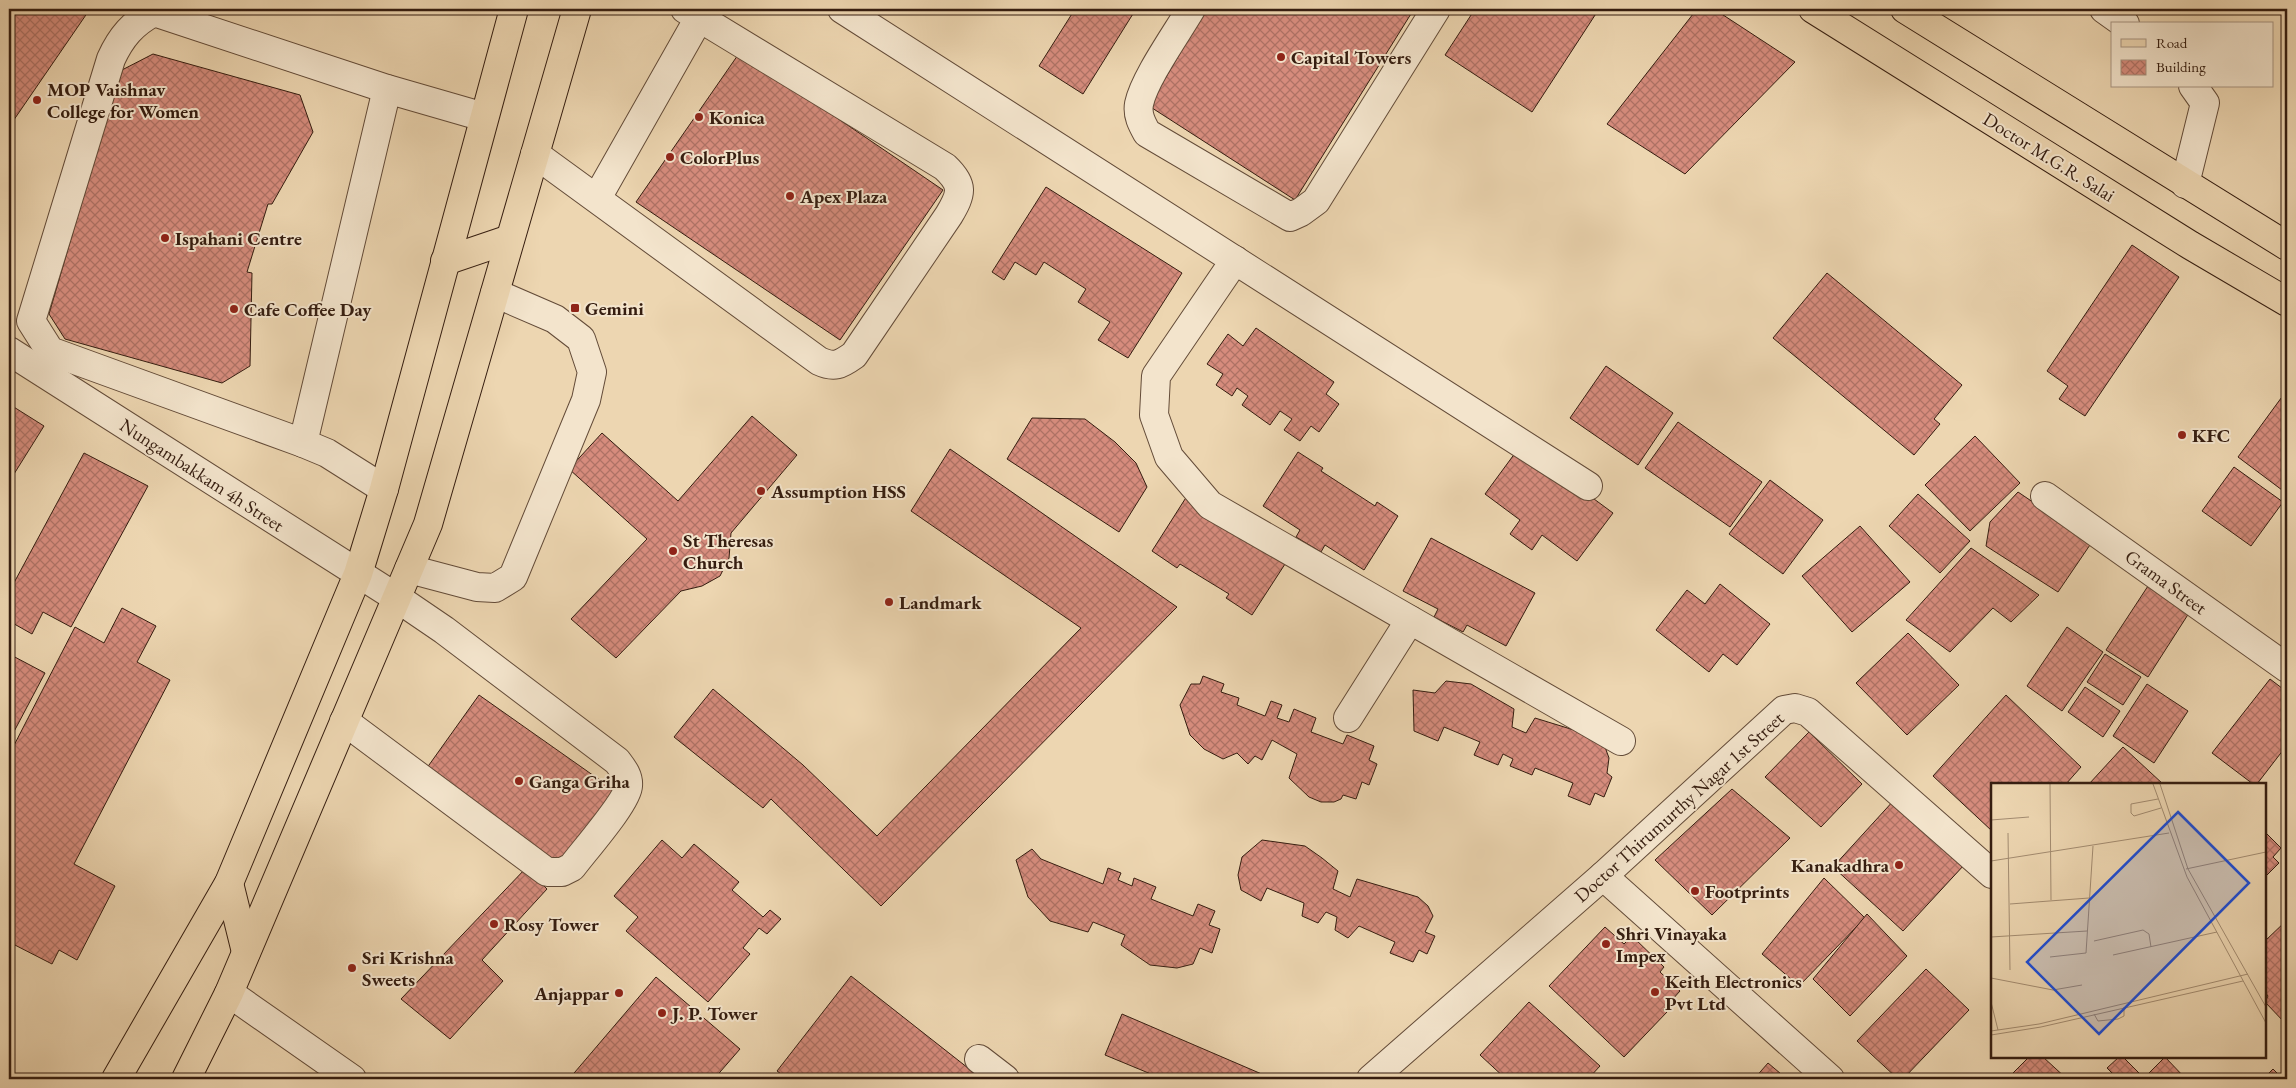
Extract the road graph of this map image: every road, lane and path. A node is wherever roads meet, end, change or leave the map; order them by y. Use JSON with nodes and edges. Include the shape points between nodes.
{"nodes":[{"id":1,"x":514,"y":9,"type":"edge"},
{"id":2,"x":577,"y":9,"type":"edge"},
{"id":3,"x":842,"y":9,"type":"edge"},
{"id":4,"x":1191,"y":9,"type":"edge"},
{"id":5,"x":1436,"y":9,"type":"edge"},
{"id":6,"x":1813,"y":9,"type":"edge"},
{"id":7,"x":1905,"y":9,"type":"edge"},
{"id":8,"x":2104,"y":9,"type":"edge"},
{"id":9,"x":692,"y":13,"type":"edge"},
{"id":10,"x":2122,"y":22,"type":"edge"},
{"id":11,"x":2194,"y":88,"type":"edge"},
{"id":12,"x":386,"y":89,"type":"junction"},
{"id":13,"x":484,"y":117,"type":"junction"},
{"id":14,"x":535,"y":154,"type":"junction"},
{"id":15,"x":2185,"y":184,"type":"junction"},
{"id":16,"x":597,"y":198,"type":"junction"},
{"id":17,"x":510,"y":239,"type":"junction"},
{"id":18,"x":2287,"y":246,"type":"edge"},
{"id":19,"x":1235,"y":260,"type":"junction"},
{"id":20,"x":445,"y":261,"type":"junction"},
{"id":21,"x":495,"y":292,"type":"junction"},
{"id":22,"x":2287,"y":302,"type":"edge"},
{"id":23,"x":9,"y":350,"type":"edge"},
{"id":24,"x":303,"y":443,"type":"junction"},
{"id":25,"x":1588,"y":486,"type":"dead end"},
{"id":26,"x":384,"y":489,"type":"junction"},
{"id":27,"x":2046,"y":496,"type":"dead end"},
{"id":28,"x":409,"y":569,"type":"junction"},
{"id":29,"x":358,"y":574,"type":"junction"},
{"id":30,"x":397,"y":598,"type":"junction"},
{"id":31,"x":1410,"y":620,"type":"junction"},
{"id":32,"x":2287,"y":668,"type":"edge"},
{"id":33,"x":1348,"y":718,"type":"dead end"},
{"id":34,"x":344,"y":721,"type":"junction"},
{"id":35,"x":1621,"y":741,"type":"dead end"},
{"id":36,"x":1991,"y":873,"type":"edge"},
{"id":37,"x":1603,"y":876,"type":"junction"},
{"id":38,"x":228,"y":883,"type":"junction"},
{"id":39,"x":246,"y":952,"type":"junction"},
{"id":40,"x":229,"y":993,"type":"junction"},
{"id":41,"x":979,"y":1059,"type":"dead end"},
{"id":42,"x":116,"y":1079,"type":"edge"},
{"id":43,"x":186,"y":1079,"type":"edge"},
{"id":44,"x":352,"y":1079,"type":"edge"},
{"id":45,"x":1005,"y":1079,"type":"edge"},
{"id":46,"x":1371,"y":1079,"type":"edge"},
{"id":47,"x":1830,"y":1079,"type":"edge"}],
"edges":[{"from":1,"to":13,"type":"main road"},
{"from":2,"to":14,"type":"main road"},
{"from":3,"to":19,"type":"street"},
{"from":4,"to":5,"type":"street","via":[[1145,88],[1138,105],[1140,120],[1147,133],[1290,217],[1316,201]]},
{"from":6,"to":22,"type":"main road","name":"Doctor M.G.R. Salai","via":[[2190,245]]},
{"from":7,"to":15,"type":"main road"},
{"from":8,"to":10,"type":"street"},
{"from":9,"to":16,"type":"street"},
{"from":9,"to":16,"type":"street","via":[[945,167],[960,186],[959,198],[854,355],[830,366]]},
{"from":11,"to":15,"type":"street","via":[[2204,103]]},
{"from":12,"to":13,"type":"street"},
{"from":12,"to":24,"type":"street"},
{"from":12,"to":24,"type":"street","via":[[154,12],[137,21],[119,41],[111,59],[31,320],[50,351]]},
{"from":13,"to":20,"type":"main road"},
{"from":14,"to":16,"type":"street"},
{"from":14,"to":17,"type":"main road"},
{"from":15,"to":18,"type":"main road"},
{"from":17,"to":20,"type":"main road"},
{"from":17,"to":21,"type":"main road"},
{"from":19,"to":25,"type":"street"},
{"from":19,"to":31,"type":"street","via":[[1156,376],[1154,416],[1169,457],[1210,505]]},
{"from":20,"to":26,"type":"main road"},
{"from":21,"to":28,"type":"main road","via":[[428,524]]},
{"from":21,"to":28,"type":"street","via":[[555,320],[581,339],[592,372],[586,400],[514,576],[496,588],[477,587]]},
{"from":23,"to":29,"type":"street","name":"Nungambakkam 4h Street"},
{"from":24,"to":26,"type":"street","via":[[327,453]]},
{"from":26,"to":29,"type":"main road"},
{"from":27,"to":32,"type":"street","name":"Grama Street"},
{"from":28,"to":30,"type":"main road"},
{"from":29,"to":30,"type":"street","name":"Nungambakkam 4h Street"},
{"from":29,"to":38,"type":"main road"},
{"from":30,"to":34,"type":"main road"},
{"from":30,"to":34,"type":"street","name":"Nungambakkam 4h Street","via":[[617,762],[626,772],[628,787],[621,802],[572,867],[562,872],[547,872]]},
{"from":31,"to":33,"type":"street"},
{"from":31,"to":35,"type":"street"},
{"from":34,"to":39,"type":"main road"},
{"from":36,"to":37,"type":"street","name":"Doctor Thirumurthy Nagar 1st Street","via":[[1808,712],[1796,708],[1784,710]]},
{"from":37,"to":46,"type":"street","name":"Doctor Thirumurthy Nagar 1st Street"},
{"from":37,"to":47,"type":"street"},
{"from":38,"to":39,"type":"main road"},
{"from":38,"to":42,"type":"main road"},
{"from":39,"to":40,"type":"main road"},
{"from":40,"to":43,"type":"main road"},
{"from":40,"to":44,"type":"street"},
{"from":41,"to":45,"type":"street"}]}
